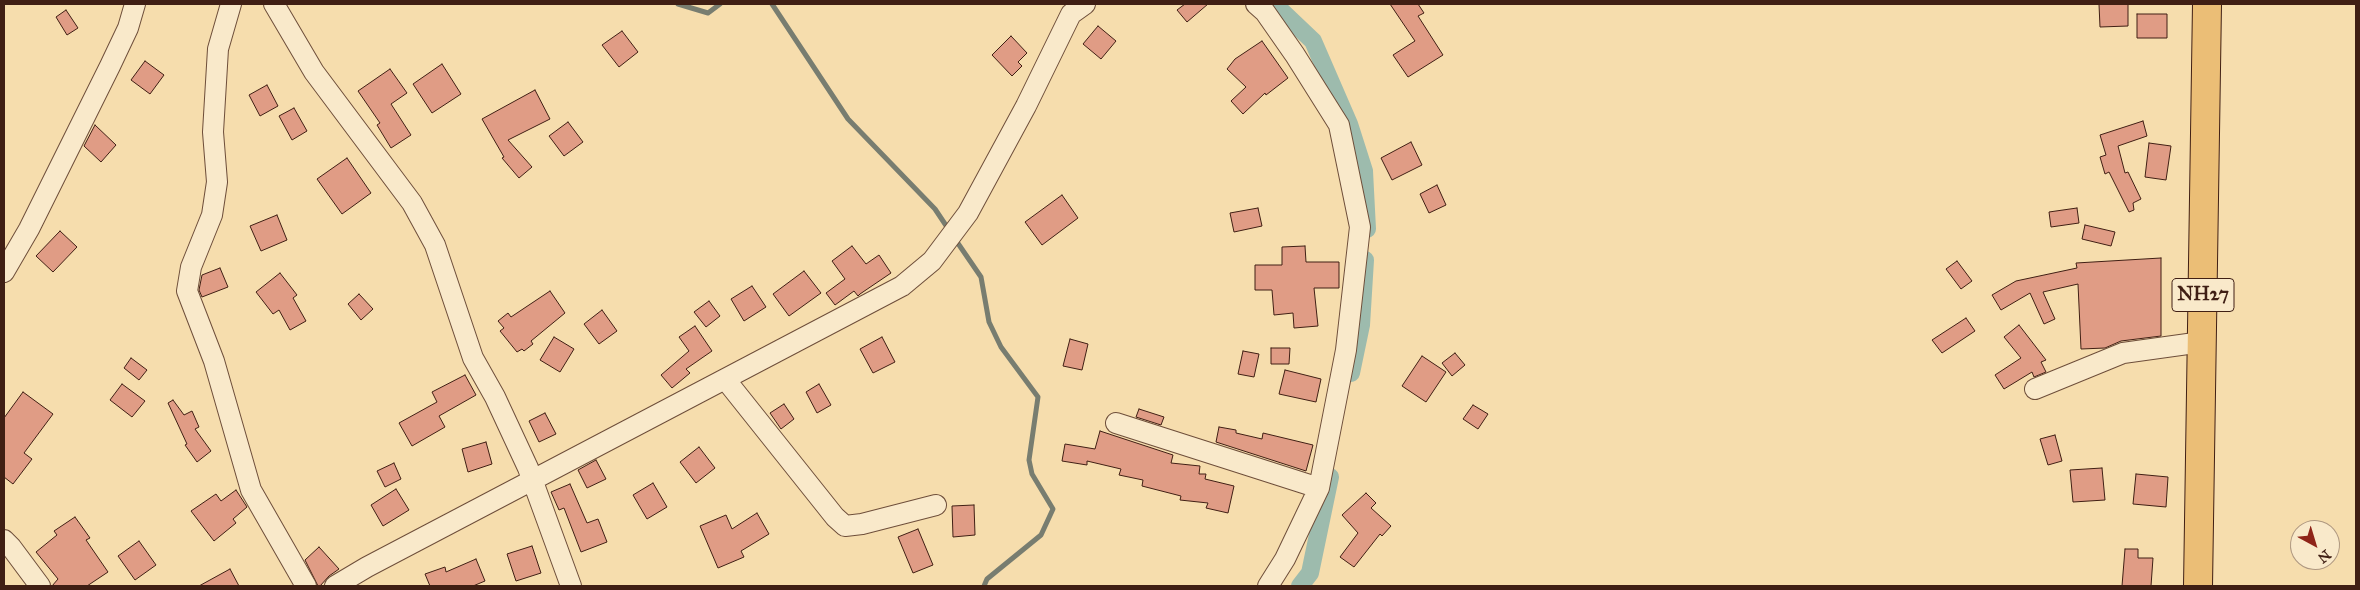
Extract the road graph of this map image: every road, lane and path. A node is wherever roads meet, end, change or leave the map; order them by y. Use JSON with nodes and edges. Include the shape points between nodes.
{"nodes":[{"id":1,"x":135,"y":4,"type":"edge"},
{"id":2,"x":231,"y":4,"type":"edge"},
{"id":3,"x":274,"y":4,"type":"edge"},
{"id":4,"x":1085,"y":4,"type":"edge"},
{"id":5,"x":1256,"y":4,"type":"edge"},
{"id":6,"x":2207,"y":4,"type":"edge"},
{"id":7,"x":4,"y":272,"type":"edge"},
{"id":8,"x":2202,"y":342,"type":"junction"},
{"id":9,"x":725,"y":379,"type":"junction"},
{"id":10,"x":2035,"y":389,"type":"dead end"},
{"id":11,"x":1116,"y":423,"type":"dead end"},
{"id":12,"x":533,"y":480,"type":"junction"},
{"id":13,"x":1319,"y":488,"type":"junction"},
{"id":14,"x":936,"y":505,"type":"dead end"},
{"id":15,"x":4,"y":540,"type":"edge"},
{"id":16,"x":40,"y":586,"type":"edge"},
{"id":17,"x":306,"y":586,"type":"edge"},
{"id":18,"x":335,"y":586,"type":"edge"},
{"id":19,"x":571,"y":586,"type":"edge"},
{"id":20,"x":1268,"y":586,"type":"edge"},
{"id":21,"x":2198,"y":586,"type":"edge"}],
"edges":[{"from":1,"to":7,"type":"street","via":[[110,66],[30,229]]},
{"from":2,"to":17,"type":"street","via":[[218,49],[213,132],[217,182],[212,215],[191,267],[187,292],[214,360],[251,490]]},
{"from":3,"to":12,"type":"street","via":[[314,72],[412,203],[435,244],[473,358],[495,397]]},
{"from":4,"to":9,"type":"street","via":[[1071,14],[968,214],[932,261],[902,286]]},
{"from":5,"to":13,"type":"street","via":[[1295,55],[1339,125],[1360,227],[1346,350]]},
{"from":6,"to":8,"type":"highway","number":"NH27"},
{"from":8,"to":10,"type":"street","via":[[2123,353]]},
{"from":8,"to":21,"type":"highway","number":"NH27"},
{"from":9,"to":12,"type":"street"},
{"from":9,"to":14,"type":"street","via":[[845,526]]},
{"from":11,"to":13,"type":"street"},
{"from":12,"to":18,"type":"street"},
{"from":12,"to":19,"type":"street"},
{"from":13,"to":20,"type":"street","via":[[1285,560]]},
{"from":15,"to":16,"type":"street"}]}
